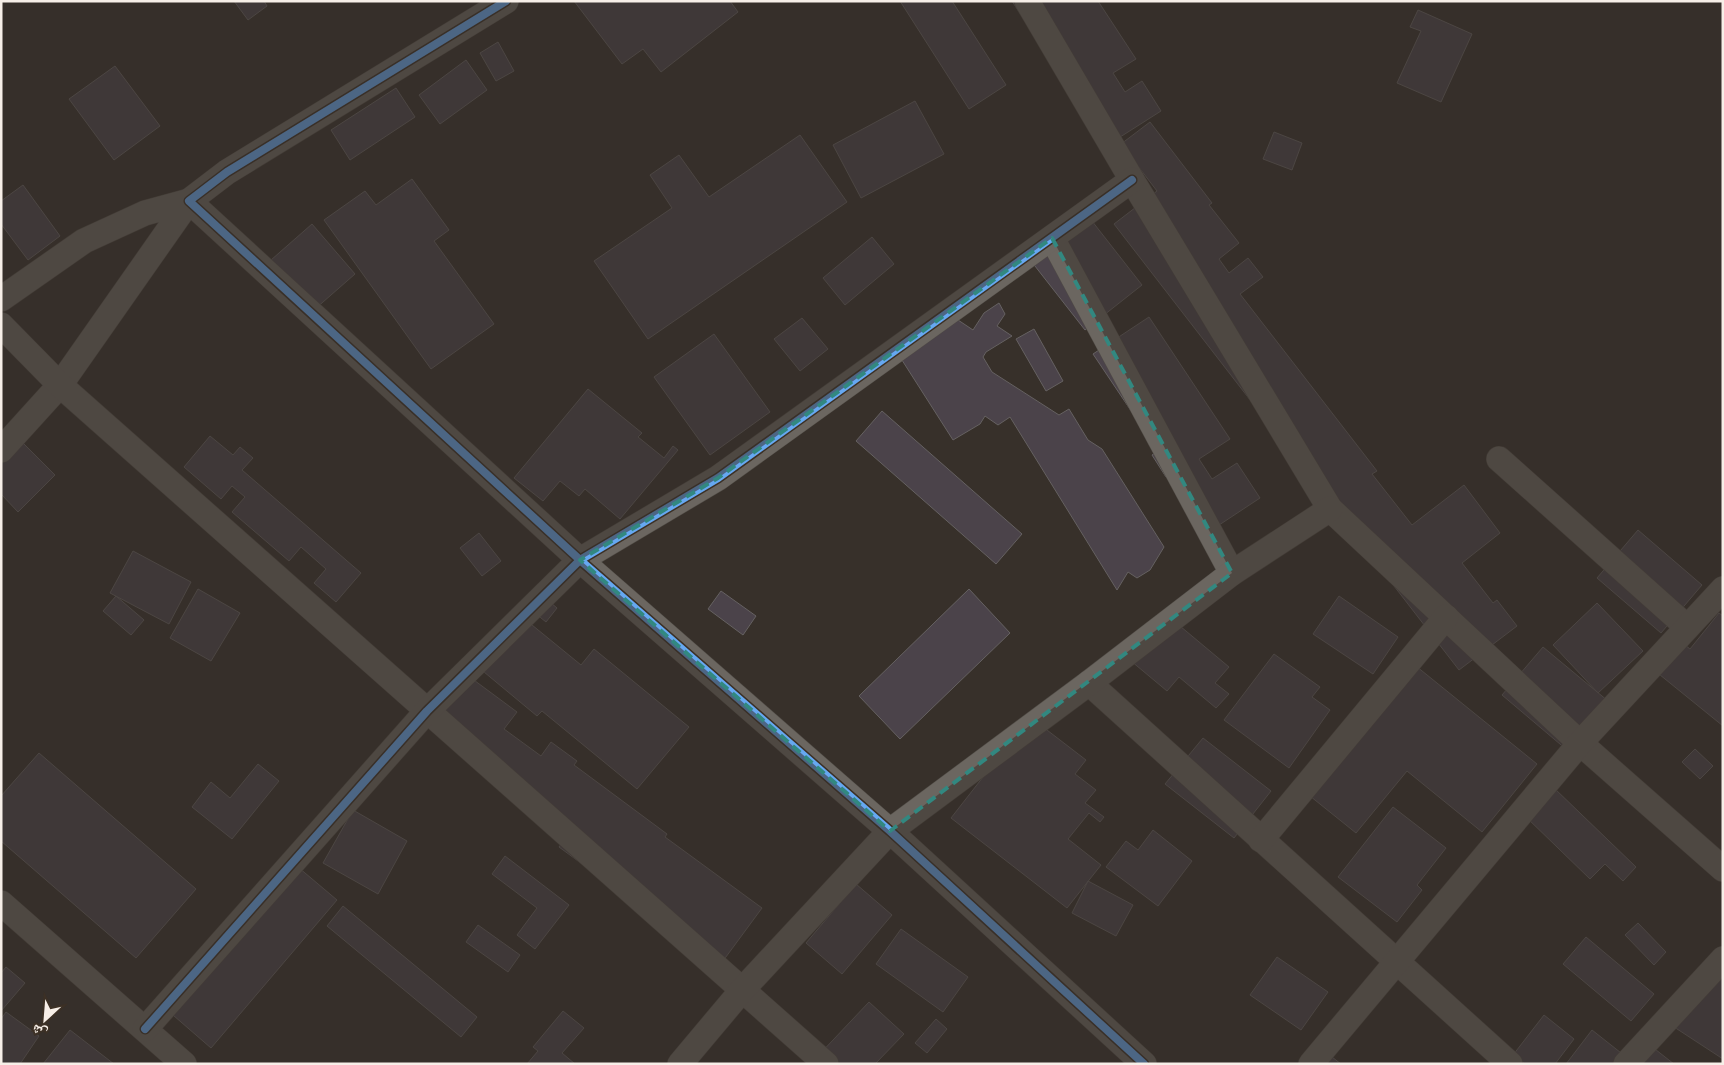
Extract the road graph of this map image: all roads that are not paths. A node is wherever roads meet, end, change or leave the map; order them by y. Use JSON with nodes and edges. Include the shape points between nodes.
{"nodes":[{"id":1,"x":506,"y":1,"type":"edge"},
{"id":2,"x":1027,"y":1,"type":"edge"},
{"id":3,"x":1132,"y":180,"type":"junction"},
{"id":4,"x":189,"y":202,"type":"junction"},
{"id":5,"x":1052,"y":238,"type":"junction"},
{"id":6,"x":1,"y":299,"type":"edge"},
{"id":7,"x":1,"y":325,"type":"edge"},
{"id":8,"x":60,"y":385,"type":"junction"},
{"id":9,"x":1,"y":450,"type":"edge"},
{"id":10,"x":1499,"y":459,"type":"dead end"},
{"id":11,"x":1330,"y":509,"type":"junction"},
{"id":12,"x":580,"y":560,"type":"junction"},
{"id":13,"x":1232,"y":574,"type":"junction"},
{"id":14,"x":1723,"y":589,"type":"edge"},
{"id":15,"x":1446,"y":618,"type":"junction"},
{"id":16,"x":1687,"y":628,"type":"junction"},
{"id":17,"x":1089,"y":683,"type":"junction"},
{"id":18,"x":427,"y":712,"type":"junction"},
{"id":19,"x":1580,"y":743,"type":"junction"},
{"id":20,"x":890,"y":831,"type":"junction"},
{"id":21,"x":1261,"y":840,"type":"junction"},
{"id":22,"x":1723,"y":869,"type":"edge"},
{"id":23,"x":1,"y":903,"type":"edge"},
{"id":24,"x":1723,"y":959,"type":"edge"},
{"id":25,"x":1397,"y":962,"type":"junction"},
{"id":26,"x":743,"y":989,"type":"junction"},
{"id":27,"x":145,"y":1030,"type":"junction"},
{"id":28,"x":184,"y":1064,"type":"edge"},
{"id":29,"x":680,"y":1064,"type":"edge"},
{"id":30,"x":826,"y":1064,"type":"edge"},
{"id":31,"x":1144,"y":1064,"type":"edge"},
{"id":32,"x":1311,"y":1064,"type":"edge"},
{"id":33,"x":1510,"y":1064,"type":"edge"},
{"id":34,"x":1626,"y":1064,"type":"edge"}],
"edges":[{"from":1,"to":4,"type":"street","via":[[227,172]]},
{"from":2,"to":3,"type":"street"},
{"from":3,"to":5,"type":"street"},
{"from":3,"to":11,"type":"street"},
{"from":4,"to":6,"type":"street","via":[[145,213],[84,241]]},
{"from":4,"to":8,"type":"street"},
{"from":4,"to":12,"type":"street"},
{"from":5,"to":12,"type":"street","via":[[718,478]]},
{"from":5,"to":13,"type":"street"},
{"from":7,"to":8,"type":"street"},
{"from":8,"to":9,"type":"street"},
{"from":8,"to":18,"type":"street"},
{"from":10,"to":16,"type":"street"},
{"from":11,"to":13,"type":"street"},
{"from":11,"to":15,"type":"street"},
{"from":12,"to":18,"type":"street"},
{"from":12,"to":20,"type":"street"},
{"from":13,"to":17,"type":"street"},
{"from":14,"to":16,"type":"street"},
{"from":15,"to":19,"type":"street"},
{"from":15,"to":21,"type":"street"},
{"from":16,"to":19,"type":"street"},
{"from":17,"to":20,"type":"street"},
{"from":17,"to":21,"type":"street"},
{"from":18,"to":26,"type":"street"},
{"from":18,"to":27,"type":"street"},
{"from":19,"to":22,"type":"street"},
{"from":19,"to":25,"type":"street"},
{"from":20,"to":26,"type":"street"},
{"from":20,"to":31,"type":"street"},
{"from":21,"to":25,"type":"street"},
{"from":23,"to":27,"type":"street"},
{"from":24,"to":34,"type":"street"},
{"from":25,"to":32,"type":"street"},
{"from":25,"to":33,"type":"street"},
{"from":26,"to":29,"type":"street"},
{"from":26,"to":30,"type":"street"},
{"from":27,"to":28,"type":"street"}]}
